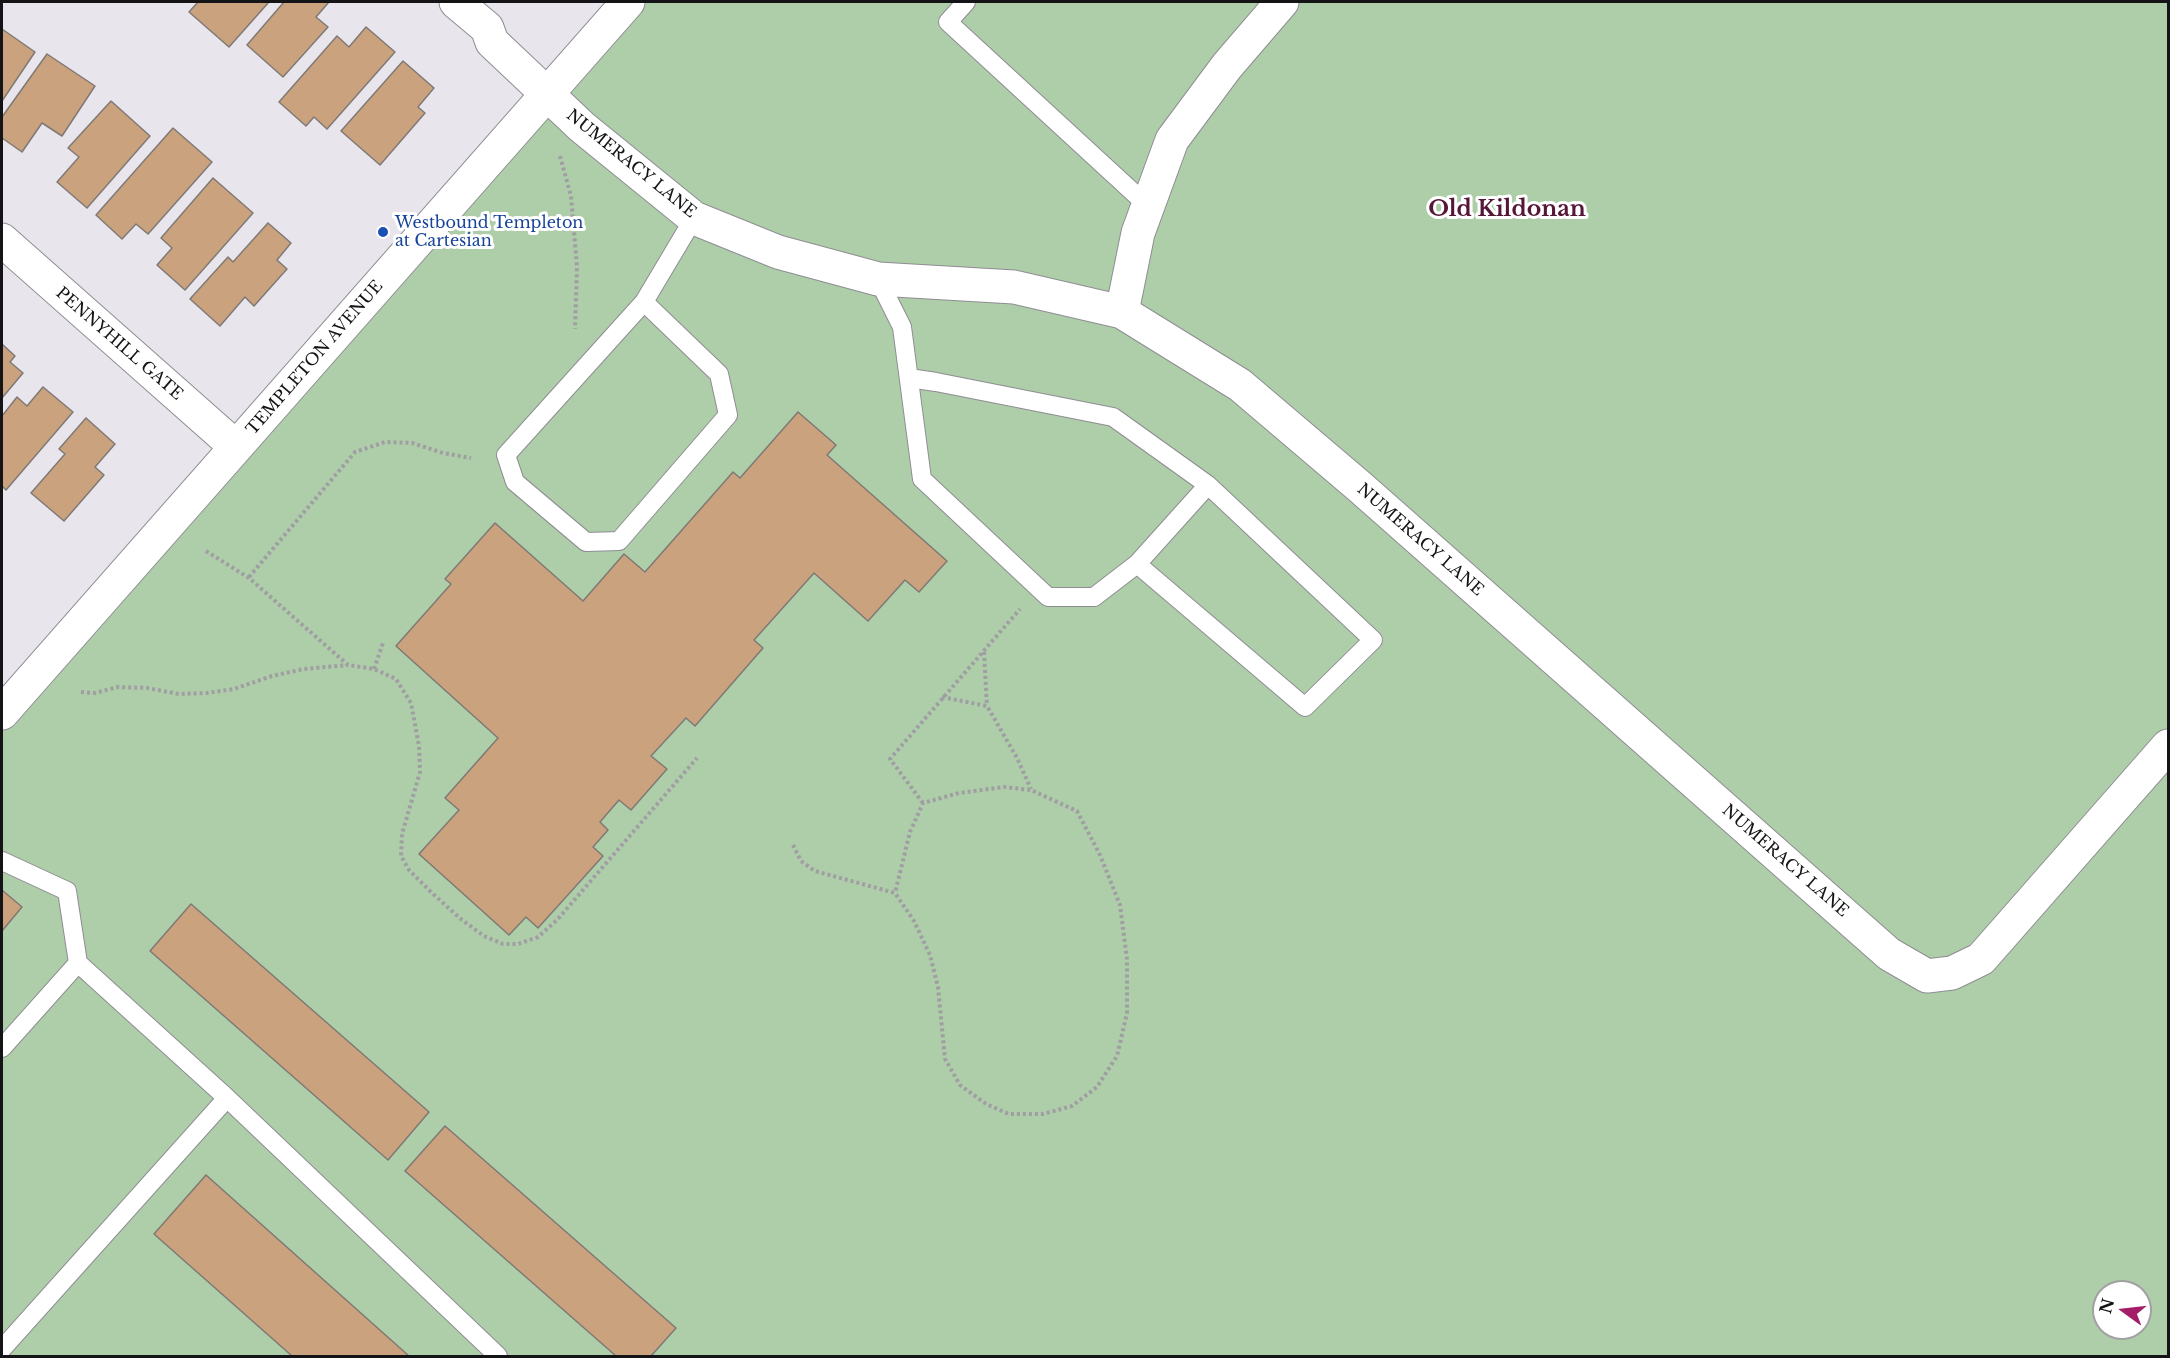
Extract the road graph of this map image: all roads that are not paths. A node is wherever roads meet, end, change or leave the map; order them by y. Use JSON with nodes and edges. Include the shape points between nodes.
{"nodes":[{"id":1,"x":456,"y":2,"type":"edge"},
{"id":2,"x":628,"y":2,"type":"edge"},
{"id":3,"x":966,"y":2,"type":"edge"},
{"id":4,"x":1282,"y":2,"type":"edge"},
{"id":5,"x":546,"y":94,"type":"junction"},
{"id":6,"x":1148,"y":206,"type":"junction"},
{"id":7,"x":694,"y":218,"type":"junction"},
{"id":8,"x":2,"y":240,"type":"edge"},
{"id":9,"x":878,"y":279,"type":"junction"},
{"id":10,"x":644,"y":302,"type":"junction"},
{"id":11,"x":1122,"y":312,"type":"junction"},
{"id":12,"x":909,"y":378,"type":"junction"},
{"id":13,"x":236,"y":447,"type":"junction"},
{"id":14,"x":1208,"y":485,"type":"junction"},
{"id":15,"x":1137,"y":564,"type":"junction"},
{"id":16,"x":2,"y":713,"type":"edge"},
{"id":17,"x":2169,"y":746,"type":"edge"},
{"id":18,"x":2,"y":861,"type":"edge"},
{"id":19,"x":78,"y":963,"type":"junction"},
{"id":20,"x":2,"y":1048,"type":"edge"},
{"id":21,"x":227,"y":1098,"type":"junction"},
{"id":22,"x":2,"y":1348,"type":"edge"},
{"id":23,"x":498,"y":1356,"type":"edge"}],
"edges":[{"from":1,"to":5,"type":"street","name":"NUMERACY LANE","via":[[487,28],[492,42]]},
{"from":2,"to":5,"type":"street","name":"TEMPLETON AVENUE"},
{"from":3,"to":6,"type":"lane","via":[[948,22]]},
{"from":4,"to":6,"type":"street","via":[[1227,66],[1172,140]]},
{"from":5,"to":7,"type":"street","name":"NUMERACY LANE"},
{"from":5,"to":13,"type":"street","name":"TEMPLETON AVENUE"},
{"from":6,"to":11,"type":"street","via":[[1138,233]]},
{"from":7,"to":9,"type":"street","name":"NUMERACY LANE","via":[[778,252]]},
{"from":7,"to":10,"type":"lane"},
{"from":8,"to":13,"type":"street","name":"PENNYHILL GATE"},
{"from":9,"to":11,"type":"street","name":"NUMERACY LANE","via":[[1014,287]]},
{"from":9,"to":12,"type":"lane","via":[[902,327]]},
{"from":10,"to":10,"type":"lane","via":[[506,455],[515,482],[586,542],[619,541],[728,415],[719,374]]},
{"from":11,"to":17,"type":"street","name":"NUMERACY LANE","via":[[1240,384],[1889,954],[1928,976],[1952,972],[1981,959]]},
{"from":12,"to":14,"type":"lane","via":[[1113,417]]},
{"from":12,"to":15,"type":"lane","via":[[922,480],[1048,597],[1094,597]]},
{"from":13,"to":16,"type":"street","name":"TEMPLETON AVENUE"},
{"from":14,"to":15,"type":"lane"},
{"from":14,"to":15,"type":"lane","via":[[1373,640],[1305,707]]},
{"from":18,"to":19,"type":"lane","via":[[67,891]]},
{"from":19,"to":20,"type":"lane"},
{"from":19,"to":21,"type":"lane"},
{"from":21,"to":22,"type":"lane"},
{"from":21,"to":23,"type":"lane"}]}
